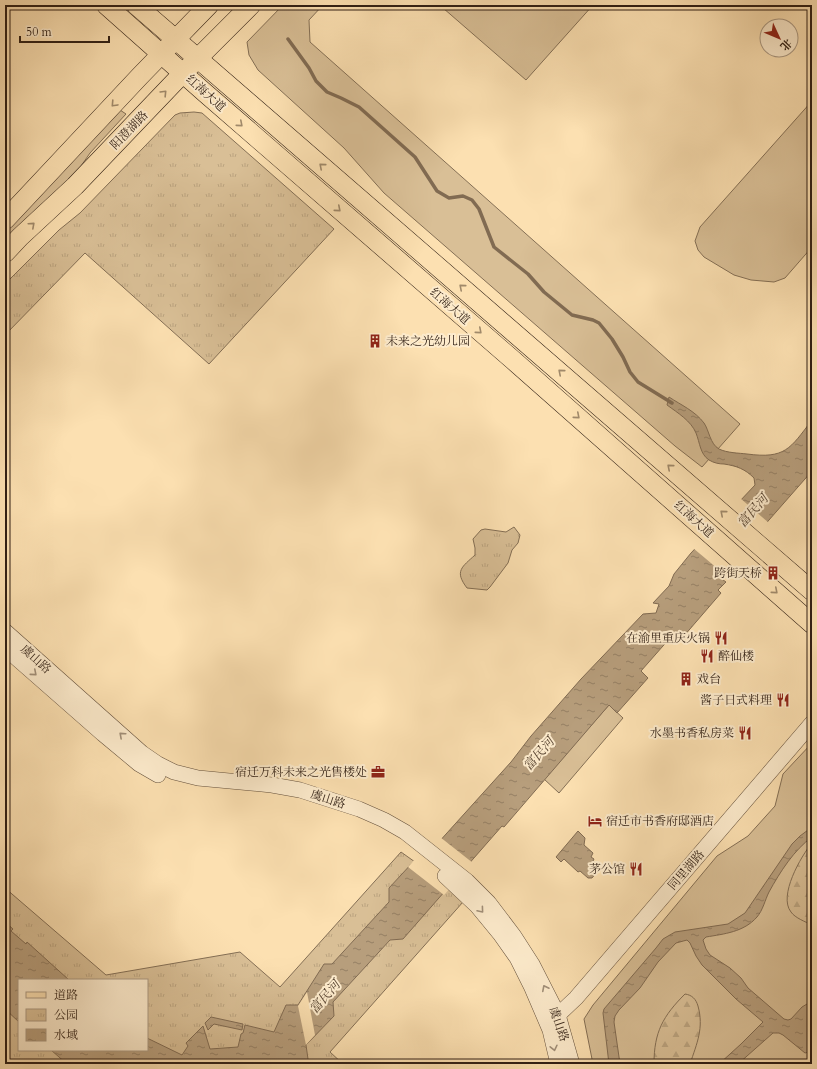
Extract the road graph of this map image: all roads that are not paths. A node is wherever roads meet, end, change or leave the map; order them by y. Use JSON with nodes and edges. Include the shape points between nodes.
{"nodes":[{"id":1,"x":106,"y":5,"type":"edge"},
{"id":2,"x":136,"y":5,"type":"edge"},
{"id":3,"x":208,"y":5,"type":"edge"},
{"id":4,"x":250,"y":5,"type":"edge"},
{"id":5,"x":176,"y":39,"type":"junction"},
{"id":6,"x":162,"y":54,"type":"junction"},
{"id":7,"x":198,"y":59,"type":"junction"},
{"id":8,"x":183,"y":73,"type":"junction"},
{"id":9,"x":5,"y":220,"type":"edge"},
{"id":10,"x":5,"y":253,"type":"edge"},
{"id":11,"x":812,"y":591,"type":"edge"},
{"id":12,"x":812,"y":624,"type":"edge"},
{"id":13,"x":5,"y":631,"type":"edge"},
{"id":14,"x":5,"y":648,"type":"edge"},
{"id":15,"x":812,"y":722,"type":"edge"},
{"id":16,"x":403,"y":836,"type":"junction"},
{"id":17,"x":457,"y":879,"type":"junction"},
{"id":18,"x":558,"y":1015,"type":"junction"},
{"id":19,"x":558,"y":1064,"type":"edge"},
{"id":20,"x":572,"y":1064,"type":"edge"}],
"edges":[{"from":1,"to":6,"type":"main road","name":"红海大道"},
{"from":2,"to":5,"type":"main road","name":"红海大道"},
{"from":3,"to":5,"type":"main road"},
{"from":4,"to":7,"type":"main road","name":"阳澄湖路"},
{"from":5,"to":6,"type":"main road"},
{"from":5,"to":7,"type":"main road","name":"红海大道"},
{"from":6,"to":8,"type":"main road","name":"红海大道"},
{"from":6,"to":9,"type":"main road","one_way":true},
{"from":7,"to":8,"type":"main road","name":"阳澄湖路"},
{"from":11,"to":7,"type":"main road","name":"红海大道","one_way":true},
{"from":10,"to":8,"type":"main road","name":"阳澄湖路","one_way":true,"via":[[75,186]]},
{"from":8,"to":12,"type":"main road","name":"红海大道","one_way":true},
{"from":16,"to":13,"type":"street","name":"虞山路","one_way":true,"via":[[384,820],[300,790],[210,780],[174,772],[142,753]]},
{"from":14,"to":16,"type":"street","name":"虞山路","one_way":true,"via":[[139,764],[166,779],[185,785],[284,795],[350,814]]},
{"from":15,"to":18,"type":"street","name":"同里湖路","via":[[576,998]]},
{"from":16,"to":17,"type":"street","name":"虞山路"},
{"from":18,"to":17,"type":"street","name":"虞山路","one_way":true,"via":[[532,964],[514,936],[489,903]]},
{"from":17,"to":19,"type":"street","name":"虞山路","one_way":true,"via":[[517,958],[550,1030]]},
{"from":18,"to":20,"type":"street","name":"虞山路"}]}
